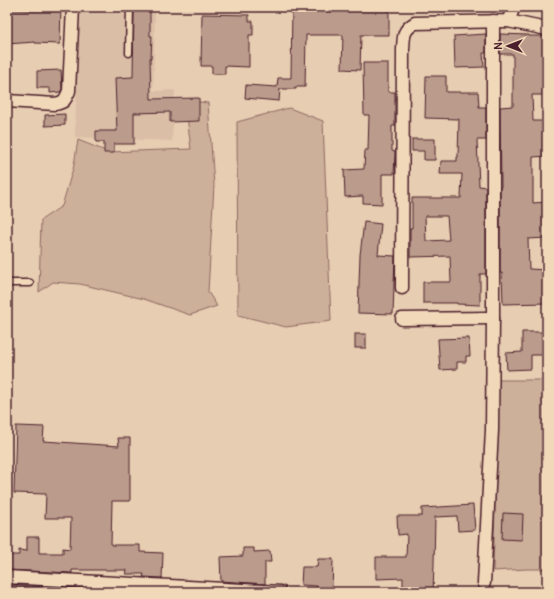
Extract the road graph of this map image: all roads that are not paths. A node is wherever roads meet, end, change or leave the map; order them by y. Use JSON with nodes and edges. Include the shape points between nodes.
{"nodes":[{"id":1,"x":73,"y":7,"type":"edge"},
{"id":2,"x":130,"y":7,"type":"edge"},
{"id":3,"x":514,"y":7,"type":"edge"},
{"id":4,"x":493,"y":21,"type":"junction"},
{"id":5,"x":508,"y":21,"type":"junction"},
{"id":6,"x":547,"y":29,"type":"edge"},
{"id":7,"x":129,"y":53,"type":"dead end"},
{"id":8,"x":7,"y":101,"type":"edge"},
{"id":9,"x":7,"y":283,"type":"edge"},
{"id":10,"x":30,"y":283,"type":"dead end"},
{"id":11,"x":402,"y":288,"type":"dead end"},
{"id":12,"x":493,"y":318,"type":"junction"},
{"id":13,"x":402,"y":319,"type":"dead end"},
{"id":14,"x":7,"y":577,"type":"edge"},
{"id":15,"x":484,"y":584,"type":"dead end"},
{"id":16,"x":280,"y":592,"type":"edge"}],
"edges":[{"from":1,"to":8,"type":"street","via":[[69,91],[66,99],[55,104]]},
{"from":2,"to":7,"type":"lane"},
{"from":3,"to":5,"type":"street"},
{"from":4,"to":5,"type":"street"},
{"from":4,"to":11,"type":"street","via":[[415,23],[403,36]]},
{"from":4,"to":12,"type":"street"},
{"from":5,"to":6,"type":"street"},
{"from":9,"to":10,"type":"lane"},
{"from":12,"to":13,"type":"street"},
{"from":12,"to":15,"type":"street","via":[[492,430]]},
{"from":14,"to":16,"type":"street"}]}
